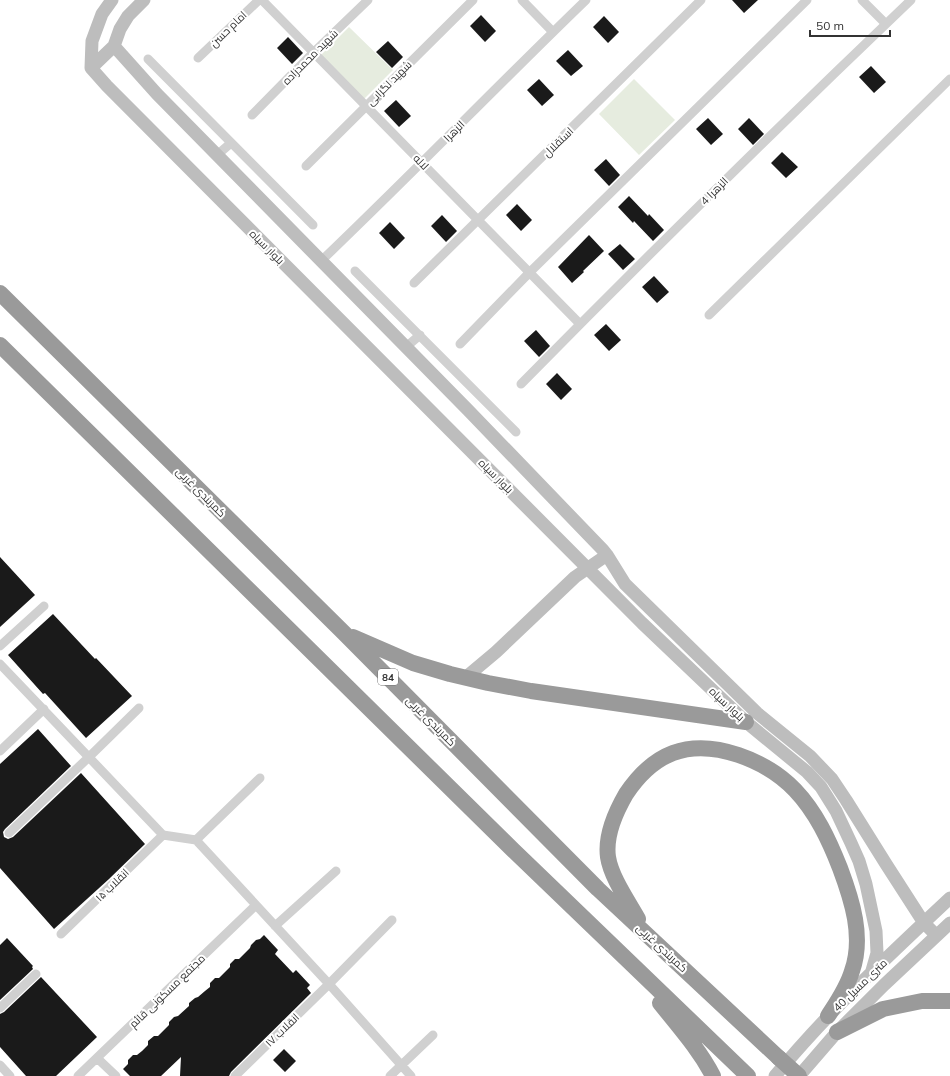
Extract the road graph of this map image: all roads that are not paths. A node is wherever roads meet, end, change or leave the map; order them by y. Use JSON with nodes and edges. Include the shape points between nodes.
{"nodes":[{"id":1,"x":112,"y":0,"type":"edge"},
{"id":2,"x":144,"y":0,"type":"edge"},
{"id":3,"x":260,"y":0,"type":"edge"},
{"id":4,"x":368,"y":0,"type":"edge"},
{"id":5,"x":473,"y":0,"type":"edge"},
{"id":6,"x":522,"y":0,"type":"edge"},
{"id":7,"x":586,"y":0,"type":"edge"},
{"id":8,"x":701,"y":0,"type":"edge"},
{"id":9,"x":808,"y":0,"type":"edge"},
{"id":10,"x":862,"y":0,"type":"edge"},
{"id":11,"x":911,"y":0,"type":"edge"},
{"id":12,"x":886,"y":24,"type":"junction"},
{"id":13,"x":553,"y":32,"type":"junction"},
{"id":14,"x":114,"y":46,"type":"junction"},
{"id":15,"x":313,"y":53,"type":"junction"},
{"id":16,"x":198,"y":58,"type":"dead end"},
{"id":17,"x":148,"y":59,"type":"dead end"},
{"id":18,"x":91,"y":68,"type":"junction"},
{"id":19,"x":950,"y":79,"type":"edge"},
{"id":20,"x":366,"y":106,"type":"junction"},
{"id":21,"x":252,"y":115,"type":"dead end"},
{"id":22,"x":231,"y":143,"type":"junction"},
{"id":23,"x":217,"y":155,"type":"junction"},
{"id":24,"x":422,"y":163,"type":"junction"},
{"id":25,"x":306,"y":166,"type":"dead end"},
{"id":26,"x":478,"y":220,"type":"junction"},
{"id":27,"x":313,"y":225,"type":"dead end"},
{"id":28,"x":322,"y":261,"type":"junction"},
{"id":29,"x":355,"y":271,"type":"dead end"},
{"id":30,"x":530,"y":272,"type":"junction"},
{"id":31,"x":414,"y":283,"type":"dead end"},
{"id":32,"x":0,"y":293,"type":"edge"},
{"id":33,"x":709,"y":315,"type":"dead end"},
{"id":34,"x":580,"y":324,"type":"junction"},
{"id":35,"x":420,"y":335,"type":"junction"},
{"id":36,"x":460,"y":344,"type":"dead end"},
{"id":37,"x":0,"y":345,"type":"edge"},
{"id":38,"x":406,"y":347,"type":"junction"},
{"id":39,"x":521,"y":384,"type":"dead end"},
{"id":40,"x":516,"y":432,"type":"dead end"},
{"id":41,"x":607,"y":555,"type":"junction"},
{"id":42,"x":587,"y":568,"type":"junction"},
{"id":43,"x":44,"y":606,"type":"dead end"},
{"id":44,"x":343,"y":632,"type":"junction"},
{"id":45,"x":0,"y":646,"type":"edge"},
{"id":46,"x":0,"y":664,"type":"edge"},
{"id":47,"x":465,"y":678,"type":"junction"},
{"id":48,"x":139,"y":708,"type":"dead end"},
{"id":49,"x":44,"y":710,"type":"junction"},
{"id":50,"x":746,"y":722,"type":"junction"},
{"id":51,"x":770,"y":723,"type":"junction"},
{"id":52,"x":760,"y":733,"type":"junction"},
{"id":53,"x":0,"y":751,"type":"edge"},
{"id":54,"x":90,"y":757,"type":"junction"},
{"id":55,"x":260,"y":778,"type":"dead end"},
{"id":56,"x":9,"y":833,"type":"dead end"},
{"id":57,"x":163,"y":835,"type":"junction"},
{"id":58,"x":196,"y":840,"type":"junction"},
{"id":59,"x":336,"y":871,"type":"dead end"},
{"id":60,"x":950,"y":898,"type":"edge"},
{"id":61,"x":256,"y":905,"type":"junction"},
{"id":62,"x":392,"y":920,"type":"dead end"},
{"id":63,"x":924,"y":923,"type":"junction"},
{"id":64,"x":950,"y":923,"type":"edge"},
{"id":65,"x":276,"y":926,"type":"junction"},
{"id":66,"x":60,"y":934,"type":"dead end"},
{"id":67,"x":647,"y":934,"type":"junction"},
{"id":68,"x":936,"y":935,"type":"junction"},
{"id":69,"x":641,"y":973,"type":"junction"},
{"id":70,"x":36,"y":974,"type":"dead end"},
{"id":71,"x":871,"y":974,"type":"junction"},
{"id":72,"x":329,"y":984,"type":"junction"},
{"id":73,"x":950,"y":1001,"type":"edge"},
{"id":74,"x":0,"y":1008,"type":"edge"},
{"id":75,"x":828,"y":1016,"type":"junction"},
{"id":76,"x":837,"y":1032,"type":"junction"},
{"id":77,"x":433,"y":1035,"type":"dead end"},
{"id":78,"x":97,"y":1058,"type":"junction"},
{"id":79,"x":0,"y":1066,"type":"edge"},
{"id":80,"x":401,"y":1066,"type":"junction"},
{"id":81,"x":10,"y":1076,"type":"edge"},
{"id":82,"x":78,"y":1076,"type":"edge"},
{"id":83,"x":116,"y":1076,"type":"edge"},
{"id":84,"x":235,"y":1076,"type":"edge"},
{"id":85,"x":390,"y":1076,"type":"edge"},
{"id":86,"x":411,"y":1076,"type":"edge"},
{"id":87,"x":713,"y":1076,"type":"edge"},
{"id":88,"x":748,"y":1076,"type":"edge"},
{"id":89,"x":775,"y":1076,"type":"edge"},
{"id":90,"x":799,"y":1076,"type":"edge"}],
"edges":[{"from":1,"to":18,"type":"main road","via":[[102,14],[92,41]]},
{"from":2,"to":14,"type":"main road","via":[[128,16]]},
{"from":3,"to":15,"type":"street","name":"لاله"},
{"from":3,"to":16,"type":"street","name":"امام حسن"},
{"from":4,"to":15,"type":"street","name":"شهید محمدزاده"},
{"from":5,"to":20,"type":"street","name":"شهید لگزایی"},
{"from":6,"to":13,"type":"street"},
{"from":7,"to":13,"type":"street","name":"الزهرا"},
{"from":8,"to":26,"type":"street","name":"استقلال"},
{"from":9,"to":30,"type":"street"},
{"from":10,"to":12,"type":"street"},
{"from":11,"to":12,"type":"street","name":"الزهرا 4"},
{"from":12,"to":34,"type":"street","name":"الزهرا 4"},
{"from":13,"to":24,"type":"street","name":"الزهرا"},
{"from":14,"to":18,"type":"main road"},
{"from":14,"to":23,"type":"main road","name":"بلوار سپاه"},
{"from":15,"to":20,"type":"street","name":"لاله"},
{"from":15,"to":21,"type":"street","name":"شهید محمدزاده"},
{"from":17,"to":22,"type":"street"},
{"from":18,"to":42,"type":"main road","name":"بلوار سپاه"},
{"from":19,"to":33,"type":"street"},
{"from":20,"to":24,"type":"street","name":"لاله"},
{"from":20,"to":25,"type":"street","name":"شهید لگزایی"},
{"from":22,"to":23,"type":"street"},
{"from":22,"to":27,"type":"street"},
{"from":23,"to":28,"type":"main road","name":"بلوار سپاه"},
{"from":24,"to":26,"type":"street","name":"لاله"},
{"from":24,"to":28,"type":"street","name":"الزهرا"},
{"from":26,"to":30,"type":"street","name":"لاله"},
{"from":26,"to":31,"type":"street","name":"استقلال"},
{"from":28,"to":38,"type":"main road","name":"بلوار سپاه"},
{"from":29,"to":35,"type":"street"},
{"from":30,"to":34,"type":"street","name":"لاله"},
{"from":30,"to":36,"type":"street"},
{"from":32,"to":44,"type":"highway","name":"کمربندی غربی","number":"84"},
{"from":34,"to":39,"type":"street","name":"الزهرا 4"},
{"from":35,"to":38,"type":"street"},
{"from":35,"to":40,"type":"street"},
{"from":37,"to":69,"type":"highway"},
{"from":38,"to":41,"type":"main road","name":"بلوار سپاه"},
{"from":41,"to":42,"type":"main road"},
{"from":41,"to":51,"type":"main road","name":"بلوار سپاه","via":[[625,584]]},
{"from":42,"to":47,"type":"main road"},
{"from":42,"to":50,"type":"main road","name":"بلوار سپاه"},
{"from":43,"to":45,"type":"street"},
{"from":44,"to":47,"type":"highway","via":[[413,663]]},
{"from":44,"to":67,"type":"highway","name":"کمربندی غربی","number":"84","via":[[598,889]]},
{"from":46,"to":49,"type":"street"},
{"from":47,"to":50,"type":"highway","via":[[531,691]]},
{"from":48,"to":54,"type":"street"},
{"from":49,"to":53,"type":"street"},
{"from":49,"to":54,"type":"street"},
{"from":50,"to":52,"type":"main road","name":"بلوار سپاه"},
{"from":51,"to":52,"type":"main road"},
{"from":51,"to":63,"type":"main road","name":"بلوار سپاه","via":[[810,756],[832,779]]},
{"from":52,"to":71,"type":"main road","name":"بلوار سپاه","via":[[821,787],[851,843],[866,884],[876,931],[877,953]]},
{"from":54,"to":56,"type":"street"},
{"from":54,"to":57,"type":"street"},
{"from":55,"to":58,"type":"street"},
{"from":57,"to":58,"type":"street"},
{"from":57,"to":66,"type":"street","name":"انقلاب ۱۵"},
{"from":58,"to":61,"type":"street"},
{"from":59,"to":65,"type":"street"},
{"from":60,"to":63,"type":"main road","name":"40 متری مسیل"},
{"from":61,"to":65,"type":"street"},
{"from":61,"to":78,"type":"street","name":"مجتمع مسکونی قائم"},
{"from":62,"to":72,"type":"street","name":"انقلاب ۱۷"},
{"from":63,"to":68,"type":"main road","name":"بلوار سپاه"},
{"from":63,"to":71,"type":"main road","name":"40 متری مسیل"},
{"from":64,"to":68,"type":"main road","name":"40 متری مسیل"},
{"from":65,"to":72,"type":"street"},
{"from":67,"to":75,"type":"highway","via":[[619,887],[608,858],[609,833],[622,800],[647,769],[674,753],[709,749],[753,760],[779,776],[807,805],[825,833],[849,893],[856,924],[855,961],[845,987]]},
{"from":67,"to":90,"type":"highway","name":"کمربندی غربی","number":"84","bridge":true},
{"from":68,"to":76,"type":"main road","name":"40 متری مسیل"},
{"from":69,"to":87,"type":"highway","via":[[654,996],[706,1060]]},
{"from":69,"to":88,"type":"highway"},
{"from":70,"to":74,"type":"street"},
{"from":71,"to":75,"type":"main road","name":"40 متری مسیل"},
{"from":72,"to":80,"type":"street"},
{"from":72,"to":84,"type":"street","name":"انقلاب ۱۷"},
{"from":73,"to":76,"type":"highway","via":[[922,1001],[883,1009]]},
{"from":75,"to":89,"type":"main road","name":"40 متری مسیل"},
{"from":76,"to":90,"type":"main road","name":"40 متری مسیل"},
{"from":77,"to":80,"type":"street"},
{"from":78,"to":82,"type":"street","name":"مجتمع مسکونی قائم"},
{"from":78,"to":83,"type":"street"},
{"from":79,"to":81,"type":"street"},
{"from":80,"to":85,"type":"street"},
{"from":80,"to":86,"type":"street"}]}
